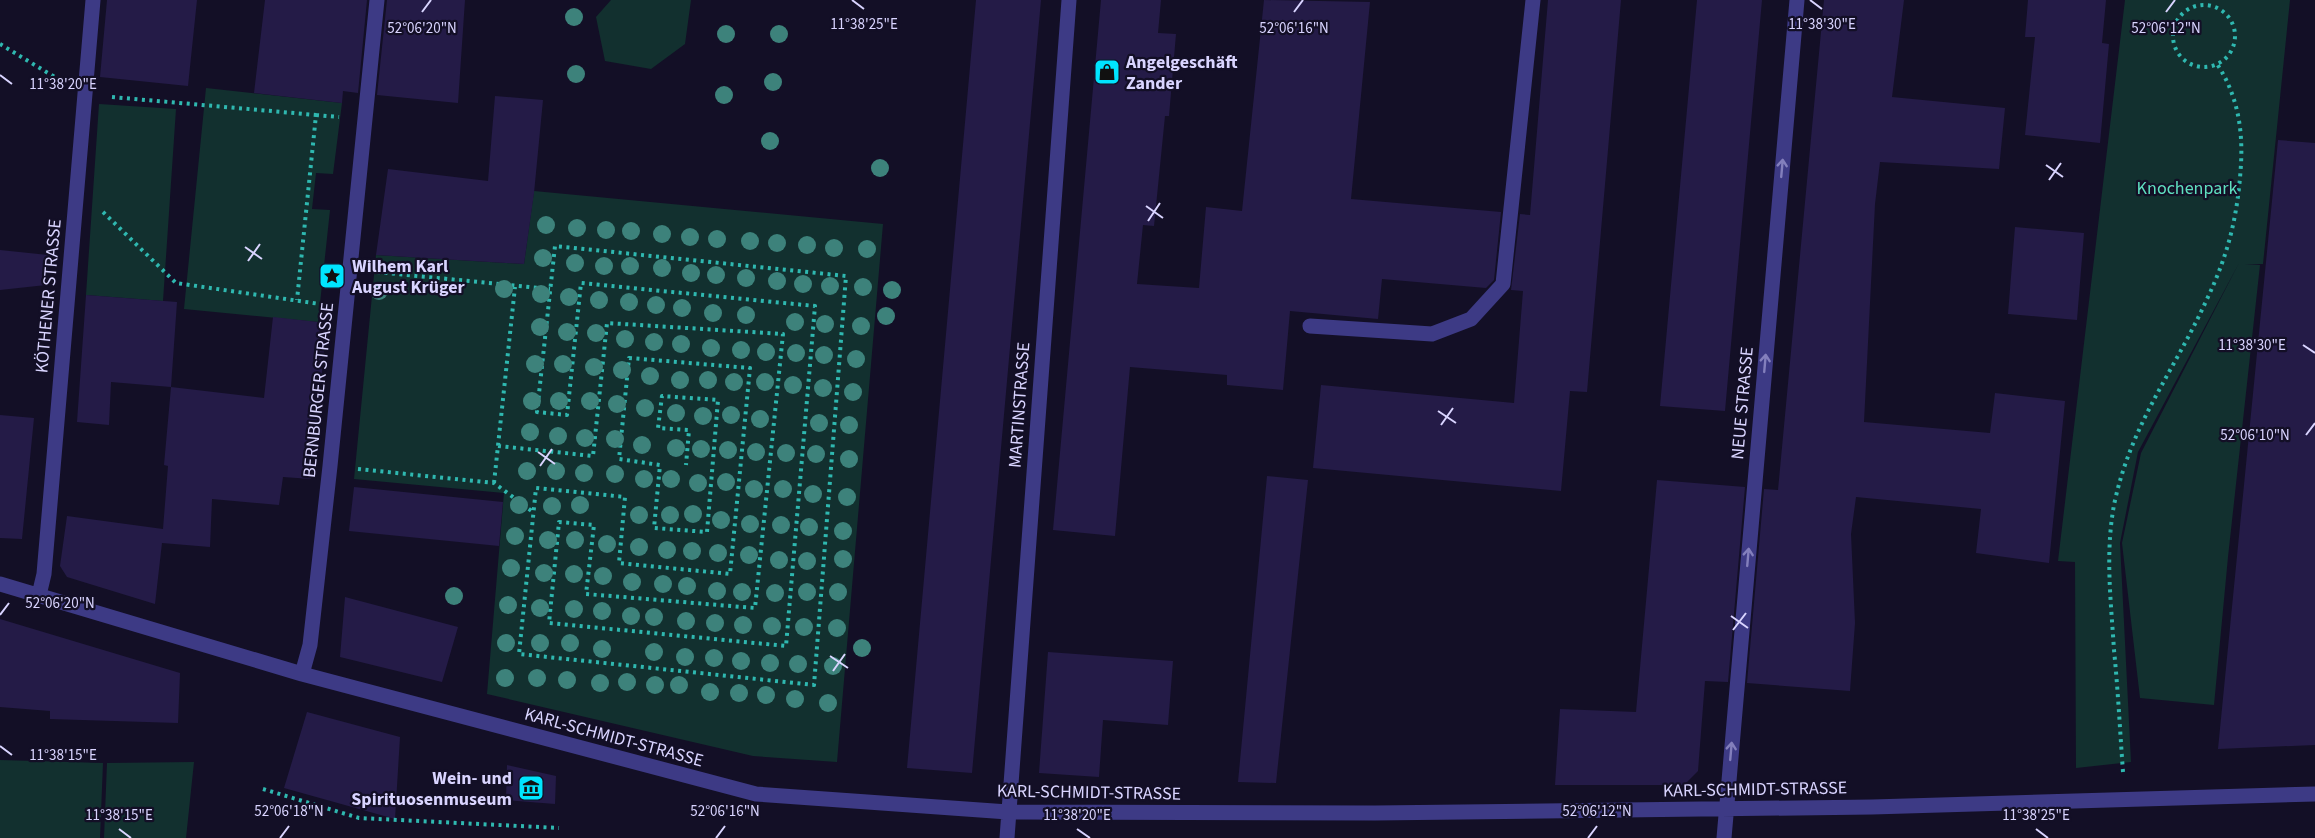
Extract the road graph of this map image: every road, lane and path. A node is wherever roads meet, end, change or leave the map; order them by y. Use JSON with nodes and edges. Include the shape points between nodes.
{"nodes":[{"id":1,"x":93,"y":0,"type":"edge"},
{"id":2,"x":377,"y":0,"type":"edge"},
{"id":3,"x":1069,"y":0,"type":"edge"},
{"id":4,"x":1533,"y":0,"type":"edge"},
{"id":5,"x":1797,"y":0,"type":"edge"},
{"id":6,"x":2186,"y":0,"type":"edge"},
{"id":7,"x":2221,"y":0,"type":"edge"},
{"id":8,"x":2216,"y":7,"type":"junction"},
{"id":9,"x":2188,"y":8,"type":"junction"},
{"id":10,"x":0,"y":44,"type":"edge"},
{"id":11,"x":2217,"y":64,"type":"junction"},
{"id":12,"x":85,"y":95,"type":"junction"},
{"id":13,"x":77,"y":186,"type":"junction"},
{"id":14,"x":350,"y":269,"type":"junction"},
{"id":15,"x":515,"y":287,"type":"junction"},
{"id":16,"x":550,"y":289,"type":"junction"},
{"id":17,"x":297,"y":300,"type":"junction"},
{"id":18,"x":346,"y":308,"type":"junction"},
{"id":19,"x":1310,"y":326,"type":"dead end"},
{"id":20,"x":498,"y":446,"type":"junction"},
{"id":21,"x":686,"y":465,"type":"dead end"},
{"id":22,"x":330,"y":466,"type":"junction"},
{"id":23,"x":494,"y":483,"type":"junction"},
{"id":24,"x":533,"y":512,"type":"junction"},
{"id":25,"x":0,"y":584,"type":"edge"},
{"id":26,"x":39,"y":595,"type":"junction"},
{"id":27,"x":302,"y":674,"type":"junction"},
{"id":28,"x":2123,"y":775,"type":"dead end"},
{"id":29,"x":263,"y":789,"type":"dead end"},
{"id":30,"x":2315,"y":794,"type":"edge"},
{"id":31,"x":1725,"y":809,"type":"junction"},
{"id":32,"x":1008,"y":812,"type":"junction"},
{"id":33,"x":559,"y":828,"type":"dead end"},
{"id":34,"x":1007,"y":838,"type":"edge"},
{"id":35,"x":1724,"y":838,"type":"edge"}],
"edges":[{"from":1,"to":12,"type":"street","name":"KÖTHENER STRASSE"},
{"from":2,"to":14,"type":"street","name":"BERNBURGER STRASSE"},
{"from":3,"to":32,"type":"street","name":"MARTINSTRASSE"},
{"from":4,"to":19,"type":"street","via":[[1503,284],[1471,319],[1432,334]]},
{"from":31,"to":5,"type":"street","name":"NEUE STRASSE","one_way":true},
{"from":6,"to":9,"type":"path"},
{"from":7,"to":8,"type":"path"},
{"from":8,"to":9,"type":"path","via":[[2207,4]]},
{"from":8,"to":11,"type":"path","via":[[2233,23],[2235,35],[2227,57]]},
{"from":9,"to":11,"type":"path","via":[[2175,24],[2174,46],[2186,62],[2197,67]]},
{"from":10,"to":12,"type":"path"},
{"from":11,"to":28,"type":"path","via":[[2231,89],[2239,119],[2241,160],[2235,221],[2208,299],[2128,452],[2111,524],[2108,572]]},
{"from":12,"to":13,"type":"street","name":"KÖTHENER STRASSE"},
{"from":12,"to":17,"type":"path","via":[[316,115]]},
{"from":13,"to":17,"type":"path","via":[[176,283]]},
{"from":13,"to":26,"type":"street","name":"KÖTHENER STRASSE","via":[[44,574]]},
{"from":14,"to":15,"type":"path"},
{"from":14,"to":18,"type":"street","name":"BERNBURGER STRASSE"},
{"from":15,"to":16,"type":"path"},
{"from":15,"to":20,"type":"path"},
{"from":16,"to":20,"type":"path","via":[[537,412],[567,415],[581,283],[815,306],[786,646],[549,623],[559,522],[594,525],[586,594],[754,608],[783,334],[607,323],[593,456]]},
{"from":16,"to":24,"type":"path","via":[[555,246],[846,276],[814,685],[519,654]]},
{"from":17,"to":18,"type":"path"},
{"from":18,"to":22,"type":"street","name":"BERNBURGER STRASSE"},
{"from":20,"to":23,"type":"path"},
{"from":21,"to":24,"type":"path","via":[[689,430],[658,428],[662,396],[718,400],[707,532],[654,528],[660,465],[619,459],[629,358],[750,368],[730,574],[619,563],[625,497],[536,488]]},
{"from":22,"to":23,"type":"path"},
{"from":22,"to":27,"type":"street","name":"BERNBURGER STRASSE","via":[[310,645]]},
{"from":23,"to":24,"type":"path"},
{"from":25,"to":26,"type":"street","name":"KARL-SCHMIDT-STRASSE"},
{"from":26,"to":27,"type":"street","name":"KARL-SCHMIDT-STRASSE"},
{"from":27,"to":32,"type":"street","name":"KARL-SCHMIDT-STRASSE","via":[[756,794]]},
{"from":29,"to":33,"type":"path","via":[[359,818]]},
{"from":30,"to":31,"type":"street","name":"KARL-SCHMIDT-STRASSE"},
{"from":31,"to":32,"type":"street","name":"KARL-SCHMIDT-STRASSE"},
{"from":31,"to":35,"type":"street","name":"NEUE STRASSE"},
{"from":32,"to":34,"type":"street","name":"MARTINSTRASSE"}]}
